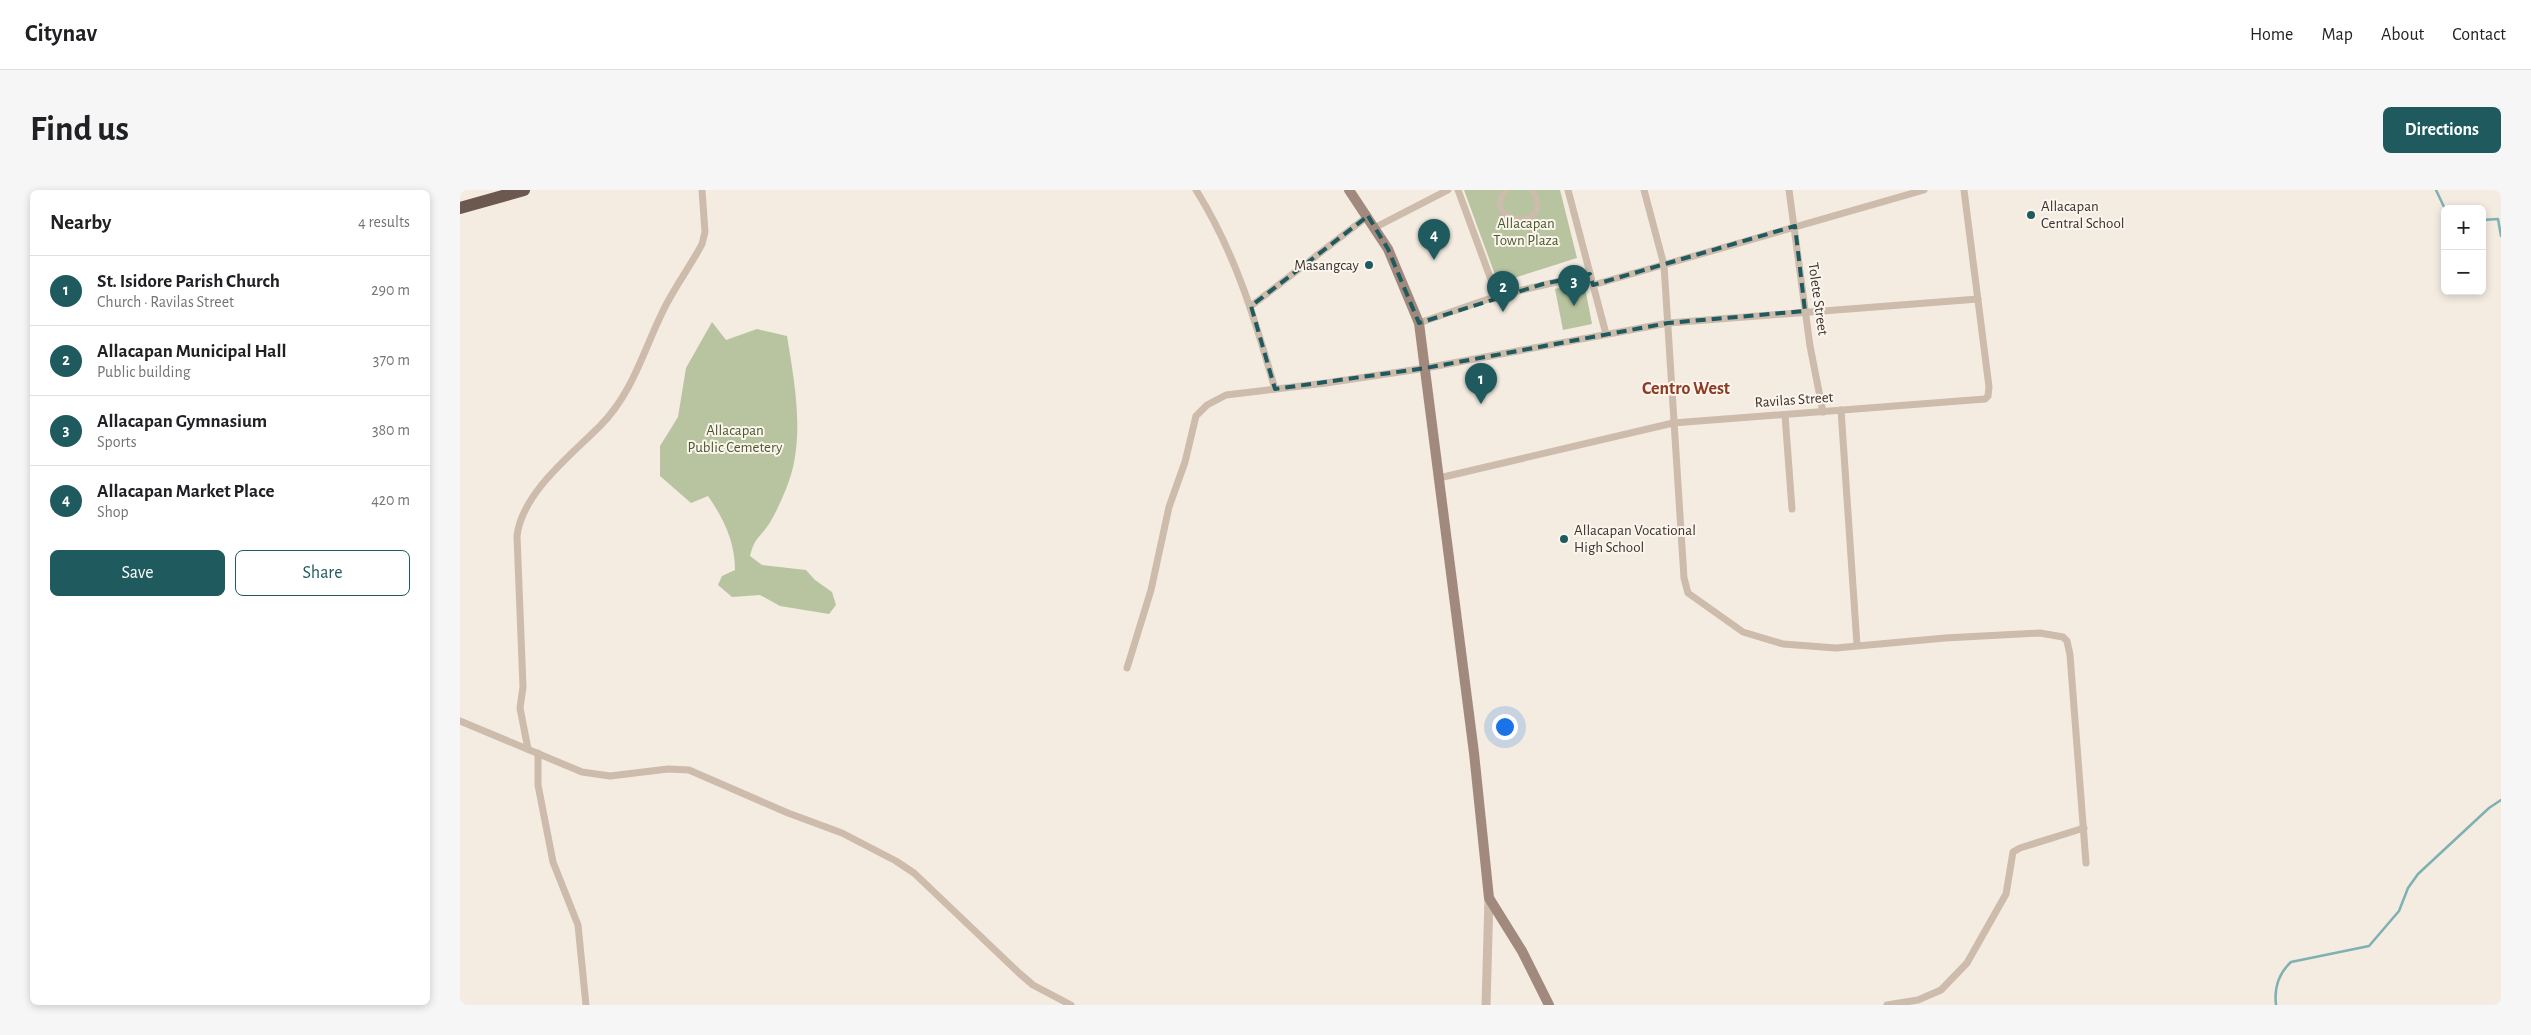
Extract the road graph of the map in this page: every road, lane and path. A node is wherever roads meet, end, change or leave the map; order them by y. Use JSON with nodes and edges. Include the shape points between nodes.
{"nodes":[{"id":1,"x":524,"y":190,"type":"edge"},
{"id":2,"x":702,"y":190,"type":"edge"},
{"id":3,"x":1349,"y":190,"type":"edge"},
{"id":4,"x":1448,"y":190,"type":"edge"},
{"id":5,"x":1458,"y":190,"type":"edge"},
{"id":6,"x":1506,"y":190,"type":"edge"},
{"id":7,"x":1532,"y":190,"type":"edge"},
{"id":8,"x":1568,"y":190,"type":"edge"},
{"id":9,"x":1644,"y":190,"type":"edge"},
{"id":10,"x":1789,"y":190,"type":"edge"},
{"id":11,"x":1924,"y":190,"type":"edge"},
{"id":12,"x":1964,"y":190,"type":"edge"},
{"id":13,"x":1199,"y":191,"type":"edge"},
{"id":14,"x":460,"y":208,"type":"edge"},
{"id":15,"x":1368,"y":216,"type":"junction"},
{"id":16,"x":1795,"y":226,"type":"junction"},
{"id":17,"x":1376,"y":228,"type":"junction"},
{"id":18,"x":1664,"y":265,"type":"junction"},
{"id":19,"x":1590,"y":274,"type":"junction"},
{"id":20,"x":1593,"y":284,"type":"junction"},
{"id":21,"x":1497,"y":296,"type":"junction"},
{"id":22,"x":1978,"y":299,"type":"junction"},
{"id":23,"x":1251,"y":306,"type":"junction"},
{"id":24,"x":1805,"y":310,"type":"junction"},
{"id":25,"x":1419,"y":323,"type":"junction"},
{"id":26,"x":1668,"y":323,"type":"junction"},
{"id":27,"x":1606,"y":334,"type":"junction"},
{"id":28,"x":1426,"y":368,"type":"junction"},
{"id":29,"x":1275,"y":389,"type":"junction"},
{"id":30,"x":1841,"y":410,"type":"junction"},
{"id":31,"x":1823,"y":412,"type":"junction"},
{"id":32,"x":1785,"y":415,"type":"junction"},
{"id":33,"x":1672,"y":423,"type":"junction"},
{"id":34,"x":1439,"y":478,"type":"junction"},
{"id":35,"x":1792,"y":509,"type":"dead end"},
{"id":36,"x":1857,"y":645,"type":"junction"},
{"id":37,"x":1127,"y":668,"type":"dead end"},
{"id":38,"x":460,"y":721,"type":"edge"},
{"id":39,"x":528,"y":749,"type":"junction"},
{"id":40,"x":538,"y":753,"type":"junction"},
{"id":41,"x":2084,"y":828,"type":"junction"},
{"id":42,"x":2086,"y":863,"type":"dead end"},
{"id":43,"x":1489,"y":898,"type":"junction"},
{"id":44,"x":586,"y":1005,"type":"edge"},
{"id":45,"x":1071,"y":1005,"type":"edge"},
{"id":46,"x":1486,"y":1005,"type":"edge"},
{"id":47,"x":1549,"y":1005,"type":"edge"},
{"id":48,"x":1887,"y":1005,"type":"edge"}],
"edges":[{"from":1,"to":14,"type":"highway"},
{"from":2,"to":39,"type":"street","via":[[705,232],[702,244],[662,312],[624,396],[602,424],[553,473],[521,514],[517,536],[523,686],[520,708]]},
{"from":3,"to":15,"type":"main road"},
{"from":4,"to":17,"type":"street"},
{"from":5,"to":21,"type":"street"},
{"from":6,"to":7,"type":"street","via":[[1501,207],[1517,221],[1525,220],[1535,211],[1537,203]]},
{"from":8,"to":19,"type":"street"},
{"from":9,"to":18,"type":"street"},
{"from":10,"to":16,"type":"street","name":"Tolete Street"},
{"from":11,"to":16,"type":"street"},
{"from":12,"to":22,"type":"street"},
{"from":13,"to":23,"type":"street","via":[[1225,241]]},
{"from":15,"to":17,"type":"main road"},
{"from":15,"to":23,"type":"street"},
{"from":16,"to":18,"type":"street"},
{"from":16,"to":24,"type":"street","name":"Tolete Street"},
{"from":17,"to":25,"type":"main road"},
{"from":18,"to":20,"type":"street"},
{"from":18,"to":26,"type":"street"},
{"from":19,"to":20,"type":"street"},
{"from":19,"to":21,"type":"street"},
{"from":20,"to":27,"type":"street"},
{"from":21,"to":25,"type":"street"},
{"from":22,"to":24,"type":"street"},
{"from":22,"to":30,"type":"street","name":"Ravilas Street","via":[[1988,396],[1980,401]]},
{"from":23,"to":29,"type":"street"},
{"from":24,"to":26,"type":"street"},
{"from":24,"to":31,"type":"street","name":"Tolete Street"},
{"from":25,"to":28,"type":"main road"},
{"from":26,"to":27,"type":"street"},
{"from":26,"to":33,"type":"street"},
{"from":27,"to":28,"type":"street"},
{"from":28,"to":29,"type":"street"},
{"from":28,"to":34,"type":"main road"},
{"from":29,"to":37,"type":"street","via":[[1226,395],[1196,416],[1185,462],[1169,507],[1151,590]]},
{"from":30,"to":31,"type":"street","name":"Ravilas Street"},
{"from":30,"to":36,"type":"street"},
{"from":31,"to":32,"type":"street","name":"Ravilas Street"},
{"from":32,"to":33,"type":"street","name":"Ravilas Street"},
{"from":32,"to":35,"type":"street"},
{"from":33,"to":34,"type":"street","name":"Ravilas Street"},
{"from":33,"to":36,"type":"street","via":[[1684,578],[1688,593],[1743,632],[1767,641],[1836,648]]},
{"from":34,"to":43,"type":"main road"},
{"from":36,"to":41,"type":"street","via":[[2040,633],[2063,637],[2070,655]]},
{"from":38,"to":39,"type":"street"},
{"from":39,"to":40,"type":"street"},
{"from":40,"to":44,"type":"street","via":[[538,785],[553,862],[578,925]]},
{"from":40,"to":45,"type":"street","via":[[597,775],[689,770],[842,833],[914,873],[1019,973]]},
{"from":41,"to":42,"type":"street"},
{"from":41,"to":48,"type":"street","via":[[2013,852],[2006,894],[1967,963],[1941,990],[1918,1000]]},
{"from":43,"to":46,"type":"street"},
{"from":43,"to":47,"type":"main road","via":[[1522,951]]}]}
